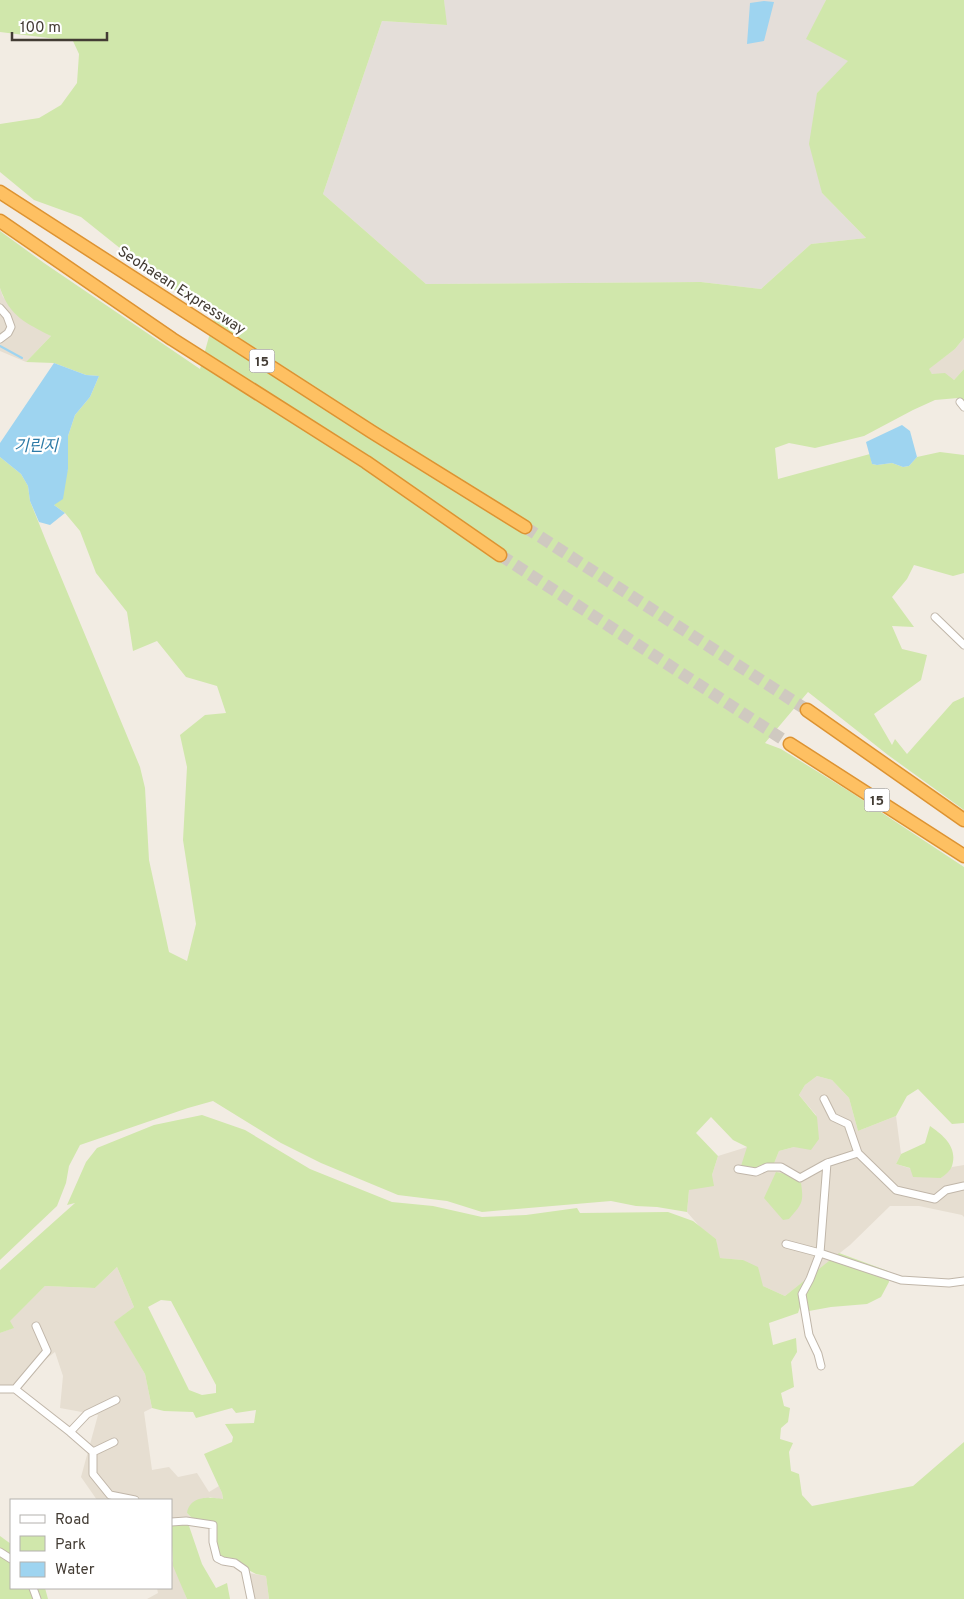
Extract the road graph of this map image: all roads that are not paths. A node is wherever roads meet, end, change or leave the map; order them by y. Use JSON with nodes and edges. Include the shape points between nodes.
{"nodes":[{"id":1,"x":0,"y":192,"type":"edge"},
{"id":2,"x":0,"y":220,"type":"edge"},
{"id":3,"x":0,"y":308,"type":"edge"},
{"id":4,"x":0,"y":339,"type":"edge"},
{"id":5,"x":525,"y":527,"type":"tunnel mouth"},
{"id":6,"x":500,"y":555,"type":"tunnel mouth"},
{"id":7,"x":934,"y":617,"type":"dead end"},
{"id":8,"x":964,"y":645,"type":"edge"},
{"id":9,"x":807,"y":710,"type":"tunnel mouth"},
{"id":10,"x":790,"y":744,"type":"tunnel mouth"},
{"id":11,"x":964,"y":820,"type":"edge"},
{"id":12,"x":964,"y":856,"type":"edge"},
{"id":13,"x":824,"y":1100,"type":"dead end"},
{"id":14,"x":858,"y":1153,"type":"junction"},
{"id":15,"x":827,"y":1164,"type":"junction"},
{"id":16,"x":738,"y":1169,"type":"dead end"},
{"id":17,"x":964,"y":1186,"type":"edge"},
{"id":18,"x":786,"y":1244,"type":"dead end"},
{"id":19,"x":820,"y":1253,"type":"junction"},
{"id":20,"x":964,"y":1281,"type":"edge"},
{"id":21,"x":36,"y":1326,"type":"dead end"},
{"id":22,"x":821,"y":1366,"type":"dead end"},
{"id":23,"x":0,"y":1389,"type":"edge"},
{"id":24,"x":15,"y":1389,"type":"junction"},
{"id":25,"x":116,"y":1400,"type":"dead end"},
{"id":26,"x":70,"y":1432,"type":"junction"},
{"id":27,"x":114,"y":1442,"type":"dead end"},
{"id":28,"x":93,"y":1452,"type":"junction"},
{"id":29,"x":130,"y":1499,"type":"edge"},
{"id":30,"x":172,"y":1522,"type":"edge"},
{"id":31,"x":251,"y":1599,"type":"edge"}],
"edges":[{"from":1,"to":5,"type":"highway","name":"Seohaean Expressway","number":"15"},
{"from":2,"to":6,"type":"highway","number":"15","via":[[172,339],[366,462]]},
{"from":3,"to":4,"type":"street","via":[[11,327]]},
{"from":7,"to":8,"type":"street"},
{"from":9,"to":11,"type":"highway","number":"15"},
{"from":10,"to":12,"type":"highway","number":"15"},
{"from":13,"to":14,"type":"street","via":[[833,1117],[848,1124]]},
{"from":14,"to":15,"type":"street"},
{"from":14,"to":17,"type":"street","via":[[896,1190],[934,1199],[946,1190]]},
{"from":15,"to":16,"type":"street","via":[[800,1178],[781,1167],[756,1172]]},
{"from":15,"to":19,"type":"street"},
{"from":18,"to":19,"type":"street"},
{"from":19,"to":20,"type":"street","via":[[901,1280]]},
{"from":19,"to":22,"type":"street","via":[[802,1294],[809,1335]]},
{"from":21,"to":24,"type":"street","via":[[47,1351]]},
{"from":23,"to":24,"type":"street"},
{"from":24,"to":26,"type":"street"},
{"from":25,"to":26,"type":"street","via":[[87,1414]]},
{"from":26,"to":28,"type":"street"},
{"from":27,"to":28,"type":"street"},
{"from":28,"to":29,"type":"street","via":[[93,1474],[110,1495]]},
{"from":30,"to":31,"type":"street","via":[[212,1525],[218,1558],[246,1570]]}]}
